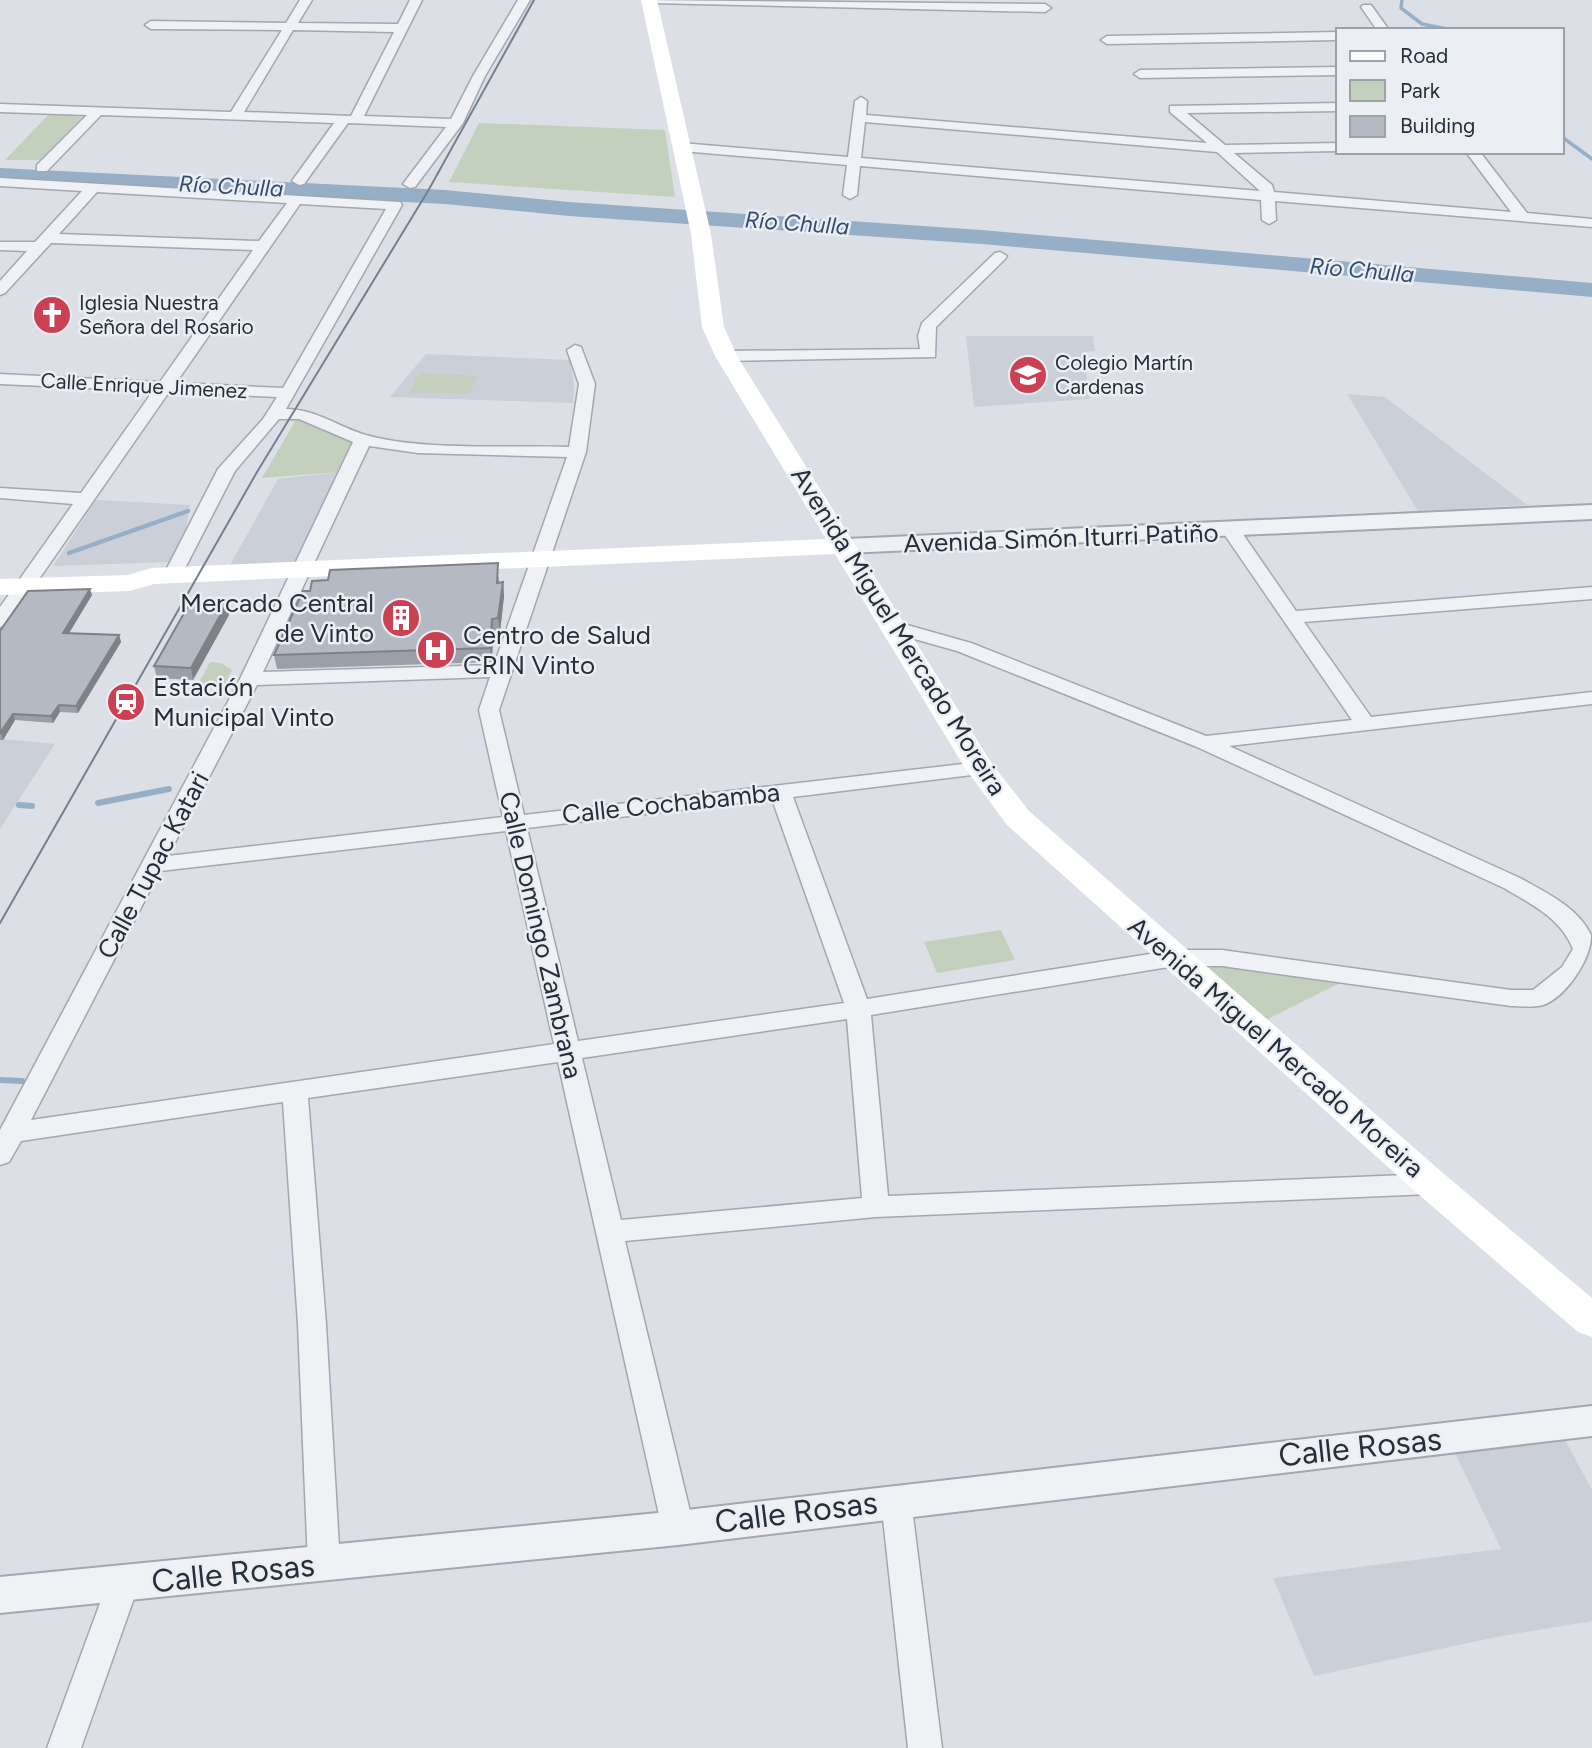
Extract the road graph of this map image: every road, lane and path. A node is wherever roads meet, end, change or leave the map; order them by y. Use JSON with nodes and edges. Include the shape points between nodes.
{"nodes":[{"id":1,"x":306,"y":0,"type":"edge"},
{"id":2,"x":416,"y":0,"type":"edge"},
{"id":3,"x":524,"y":0,"type":"edge"},
{"id":4,"x":649,"y":0,"type":"edge"},
{"id":5,"x":1367,"y":6,"type":"dead end"},
{"id":6,"x":1045,"y":8,"type":"dead end"},
{"id":7,"x":151,"y":25,"type":"dead end"},
{"id":8,"x":291,"y":27,"type":"junction"},
{"id":9,"x":402,"y":28,"type":"junction"},
{"id":10,"x":1382,"y":28,"type":"edge"},
{"id":11,"x":1336,"y":36,"type":"edge"},
{"id":12,"x":1107,"y":40,"type":"dead end"},
{"id":13,"x":1336,"y":71,"type":"edge"},
{"id":14,"x":1140,"y":74,"type":"dead end"},
{"id":15,"x":861,"y":101,"type":"dead end"},
{"id":16,"x":1336,"y":107,"type":"edge"},
{"id":17,"x":0,"y":108,"type":"edge"},
{"id":18,"x":98,"y":111,"type":"junction"},
{"id":19,"x":235,"y":116,"type":"junction"},
{"id":20,"x":859,"y":118,"type":"junction"},
{"id":21,"x":350,"y":119,"type":"junction"},
{"id":22,"x":456,"y":123,"type":"junction"},
{"id":23,"x":681,"y":147,"type":"junction"},
{"id":24,"x":1336,"y":147,"type":"edge"},
{"id":25,"x":1225,"y":149,"type":"junction"},
{"id":26,"x":1475,"y":154,"type":"edge"},
{"id":27,"x":854,"y":161,"type":"junction"},
{"id":28,"x":42,"y":168,"type":"dead end"},
{"id":29,"x":299,"y":181,"type":"dead end"},
{"id":30,"x":0,"y":183,"type":"edge"},
{"id":31,"x":410,"y":184,"type":"dead end"},
{"id":32,"x":92,"y":189,"type":"junction"},
{"id":33,"x":850,"y":195,"type":"dead end"},
{"id":34,"x":1267,"y":195,"type":"junction"},
{"id":35,"x":296,"y":200,"type":"junction"},
{"id":36,"x":1522,"y":217,"type":"junction"},
{"id":37,"x":1269,"y":220,"type":"dead end"},
{"id":38,"x":1592,"y":223,"type":"edge"},
{"id":39,"x":42,"y":243,"type":"junction"},
{"id":40,"x":0,"y":246,"type":"edge"},
{"id":41,"x":264,"y":246,"type":"junction"},
{"id":42,"x":1000,"y":256,"type":"dead end"},
{"id":43,"x":0,"y":290,"type":"edge"},
{"id":44,"x":575,"y":350,"type":"dead end"},
{"id":45,"x":726,"y":356,"type":"junction"},
{"id":46,"x":0,"y":379,"type":"edge"},
{"id":47,"x":162,"y":388,"type":"junction"},
{"id":48,"x":288,"y":393,"type":"junction"},
{"id":49,"x":274,"y":414,"type":"junction"},
{"id":50,"x":363,"y":440,"type":"junction"},
{"id":51,"x":577,"y":452,"type":"junction"},
{"id":52,"x":0,"y":494,"type":"edge"},
{"id":53,"x":83,"y":499,"type":"junction"},
{"id":54,"x":1592,"y":512,"type":"edge"},
{"id":55,"x":1231,"y":531,"type":"junction"},
{"id":56,"x":846,"y":546,"type":"junction"},
{"id":57,"x":538,"y":561,"type":"junction"},
{"id":58,"x":300,"y":572,"type":"junction"},
{"id":59,"x":162,"y":576,"type":"junction"},
{"id":60,"x":14,"y":582,"type":"edge"},
{"id":61,"x":1592,"y":593,"type":"edge"},
{"id":62,"x":1291,"y":617,"type":"junction"},
{"id":63,"x":0,"y":621,"type":"edge"},
{"id":64,"x":893,"y":627,"type":"junction"},
{"id":65,"x":501,"y":671,"type":"junction"},
{"id":66,"x":250,"y":679,"type":"junction"},
{"id":67,"x":1592,"y":698,"type":"edge"},
{"id":68,"x":1365,"y":723,"type":"junction"},
{"id":69,"x":1204,"y":743,"type":"junction"},
{"id":70,"x":980,"y":768,"type":"junction"},
{"id":71,"x":780,"y":790,"type":"junction"},
{"id":72,"x":513,"y":820,"type":"junction"},
{"id":73,"x":153,"y":864,"type":"junction"},
{"id":74,"x":1175,"y":958,"type":"junction"},
{"id":75,"x":858,"y":1009,"type":"junction"},
{"id":76,"x":570,"y":1051,"type":"junction"},
{"id":77,"x":295,"y":1093,"type":"junction"},
{"id":78,"x":14,"y":1132,"type":"junction"},
{"id":79,"x":0,"y":1155,"type":"edge"},
{"id":80,"x":1431,"y":1184,"type":"junction"},
{"id":81,"x":876,"y":1207,"type":"junction"},
{"id":82,"x":610,"y":1232,"type":"junction"},
{"id":83,"x":1592,"y":1321,"type":"edge"},
{"id":84,"x":1592,"y":1421,"type":"edge"},
{"id":85,"x":896,"y":1500,"type":"junction"},
{"id":86,"x":678,"y":1528,"type":"junction"},
{"id":87,"x":324,"y":1564,"type":"junction"},
{"id":88,"x":123,"y":1584,"type":"junction"},
{"id":89,"x":0,"y":1595,"type":"edge"},
{"id":90,"x":64,"y":1748,"type":"edge"},
{"id":91,"x":925,"y":1748,"type":"edge"}],
"edges":[{"from":1,"to":8,"type":"street"},
{"from":2,"to":9,"type":"street"},
{"from":3,"to":22,"type":"street"},
{"from":4,"to":6,"type":"street"},
{"from":4,"to":23,"type":"main road","name":"Avenida Miguel Mercado Moreira"},
{"from":5,"to":10,"type":"street"},
{"from":7,"to":8,"type":"street"},
{"from":8,"to":9,"type":"street"},
{"from":8,"to":19,"type":"street"},
{"from":9,"to":21,"type":"street"},
{"from":11,"to":12,"type":"street"},
{"from":13,"to":14,"type":"street"},
{"from":15,"to":20,"type":"street"},
{"from":16,"to":25,"type":"street","via":[[1175,109]]},
{"from":17,"to":18,"type":"street"},
{"from":18,"to":19,"type":"street"},
{"from":18,"to":28,"type":"street"},
{"from":19,"to":21,"type":"street"},
{"from":20,"to":25,"type":"street"},
{"from":20,"to":27,"type":"street"},
{"from":21,"to":22,"type":"street"},
{"from":21,"to":29,"type":"street"},
{"from":22,"to":31,"type":"street"},
{"from":23,"to":27,"type":"street"},
{"from":23,"to":45,"type":"main road","name":"Avenida Miguel Mercado Moreira","via":[[701,234],[713,327]]},
{"from":24,"to":25,"type":"street"},
{"from":25,"to":34,"type":"street","via":[[1267,188]]},
{"from":26,"to":36,"type":"street"},
{"from":27,"to":33,"type":"street"},
{"from":27,"to":34,"type":"street"},
{"from":30,"to":32,"type":"street"},
{"from":32,"to":35,"type":"street"},
{"from":32,"to":39,"type":"street"},
{"from":34,"to":36,"type":"street"},
{"from":34,"to":37,"type":"street"},
{"from":35,"to":41,"type":"street"},
{"from":35,"to":48,"type":"street","via":[[395,205]]},
{"from":36,"to":38,"type":"street"},
{"from":39,"to":40,"type":"street"},
{"from":39,"to":41,"type":"street"},
{"from":39,"to":43,"type":"street"},
{"from":41,"to":47,"type":"street"},
{"from":42,"to":45,"type":"street","via":[[928,326],[929,354]]},
{"from":44,"to":51,"type":"street","name":"Calle Domingo Zambrana","via":[[587,384]]},
{"from":45,"to":56,"type":"main road","name":"Avenida Miguel Mercado Moreira"},
{"from":46,"to":47,"type":"street","name":"Calle Enrique Jimenez"},
{"from":47,"to":48,"type":"street","name":"Calle Enrique Jimenez"},
{"from":47,"to":53,"type":"street"},
{"from":48,"to":49,"type":"street"},
{"from":49,"to":50,"type":"street","via":[[301,414]]},
{"from":49,"to":59,"type":"street","via":[[227,469]]},
{"from":50,"to":51,"type":"street","via":[[418,448]]},
{"from":50,"to":58,"type":"street","name":"Calle Tupac Katari"},
{"from":51,"to":57,"type":"street","name":"Calle Domingo Zambrana"},
{"from":52,"to":53,"type":"street"},
{"from":53,"to":60,"type":"street"},
{"from":54,"to":55,"type":"street","name":"Avenida Simón Iturri Patiño"},
{"from":55,"to":56,"type":"street","name":"Avenida Simón Iturri Patiño"},
{"from":55,"to":62,"type":"street"},
{"from":56,"to":57,"type":"main road","name":"Avenida Simón Iturri Patiño"},
{"from":56,"to":64,"type":"main road","name":"Avenida Miguel Mercado Moreira"},
{"from":57,"to":58,"type":"main road","name":"Avenida Simón Iturri Patiño"},
{"from":57,"to":65,"type":"street","name":"Calle Domingo Zambrana"},
{"from":58,"to":59,"type":"main road","name":"Avenida Simón Iturri Patiño"},
{"from":58,"to":66,"type":"street","name":"Calle Tupac Katari"},
{"from":59,"to":60,"type":"main road","name":"Avenida Simón Iturri Patiño","via":[[130,583]]},
{"from":60,"to":63,"type":"street"},
{"from":61,"to":62,"type":"street"},
{"from":62,"to":68,"type":"street"},
{"from":64,"to":69,"type":"street","via":[[964,647]]},
{"from":64,"to":70,"type":"main road","name":"Avenida Miguel Mercado Moreira"},
{"from":65,"to":66,"type":"street"},
{"from":65,"to":72,"type":"street","name":"Calle Domingo Zambrana","via":[[489,710]]},
{"from":66,"to":73,"type":"street","name":"Calle Tupac Katari"},
{"from":67,"to":68,"type":"street"},
{"from":68,"to":69,"type":"street"},
{"from":69,"to":74,"type":"street","via":[[1513,883],[1560,913],[1580,932],[1585,949],[1570,973],[1539,998],[1511,998],[1222,958]]},
{"from":70,"to":71,"type":"street","name":"Calle Cochabamba"},
{"from":70,"to":74,"type":"main road","name":"Avenida Miguel Mercado Moreira","via":[[1018,818]]},
{"from":71,"to":72,"type":"street","name":"Calle Cochabamba"},
{"from":71,"to":75,"type":"street"},
{"from":72,"to":73,"type":"street","name":"Calle Cochabamba"},
{"from":72,"to":76,"type":"street","name":"Calle Domingo Zambrana"},
{"from":73,"to":78,"type":"street","name":"Calle Tupac Katari"},
{"from":74,"to":75,"type":"street"},
{"from":74,"to":80,"type":"main road","name":"Avenida Miguel Mercado Moreira"},
{"from":75,"to":76,"type":"street"},
{"from":75,"to":81,"type":"street"},
{"from":76,"to":77,"type":"street"},
{"from":76,"to":82,"type":"street","name":"Calle Domingo Zambrana"},
{"from":77,"to":78,"type":"street"},
{"from":77,"to":87,"type":"street"},
{"from":78,"to":79,"type":"street","name":"Calle Tupac Katari"},
{"from":80,"to":81,"type":"street"},
{"from":80,"to":83,"type":"main road","name":"Avenida Miguel Mercado Moreira"},
{"from":81,"to":82,"type":"street"},
{"from":82,"to":86,"type":"street","name":"Calle Domingo Zambrana"},
{"from":84,"to":85,"type":"street","name":"Calle Rosas"},
{"from":85,"to":86,"type":"street","name":"Calle Rosas"},
{"from":85,"to":91,"type":"street"},
{"from":86,"to":87,"type":"street","name":"Calle Rosas"},
{"from":87,"to":88,"type":"street","name":"Calle Rosas"},
{"from":88,"to":89,"type":"street","name":"Calle Rosas"},
{"from":88,"to":90,"type":"street"}]}
